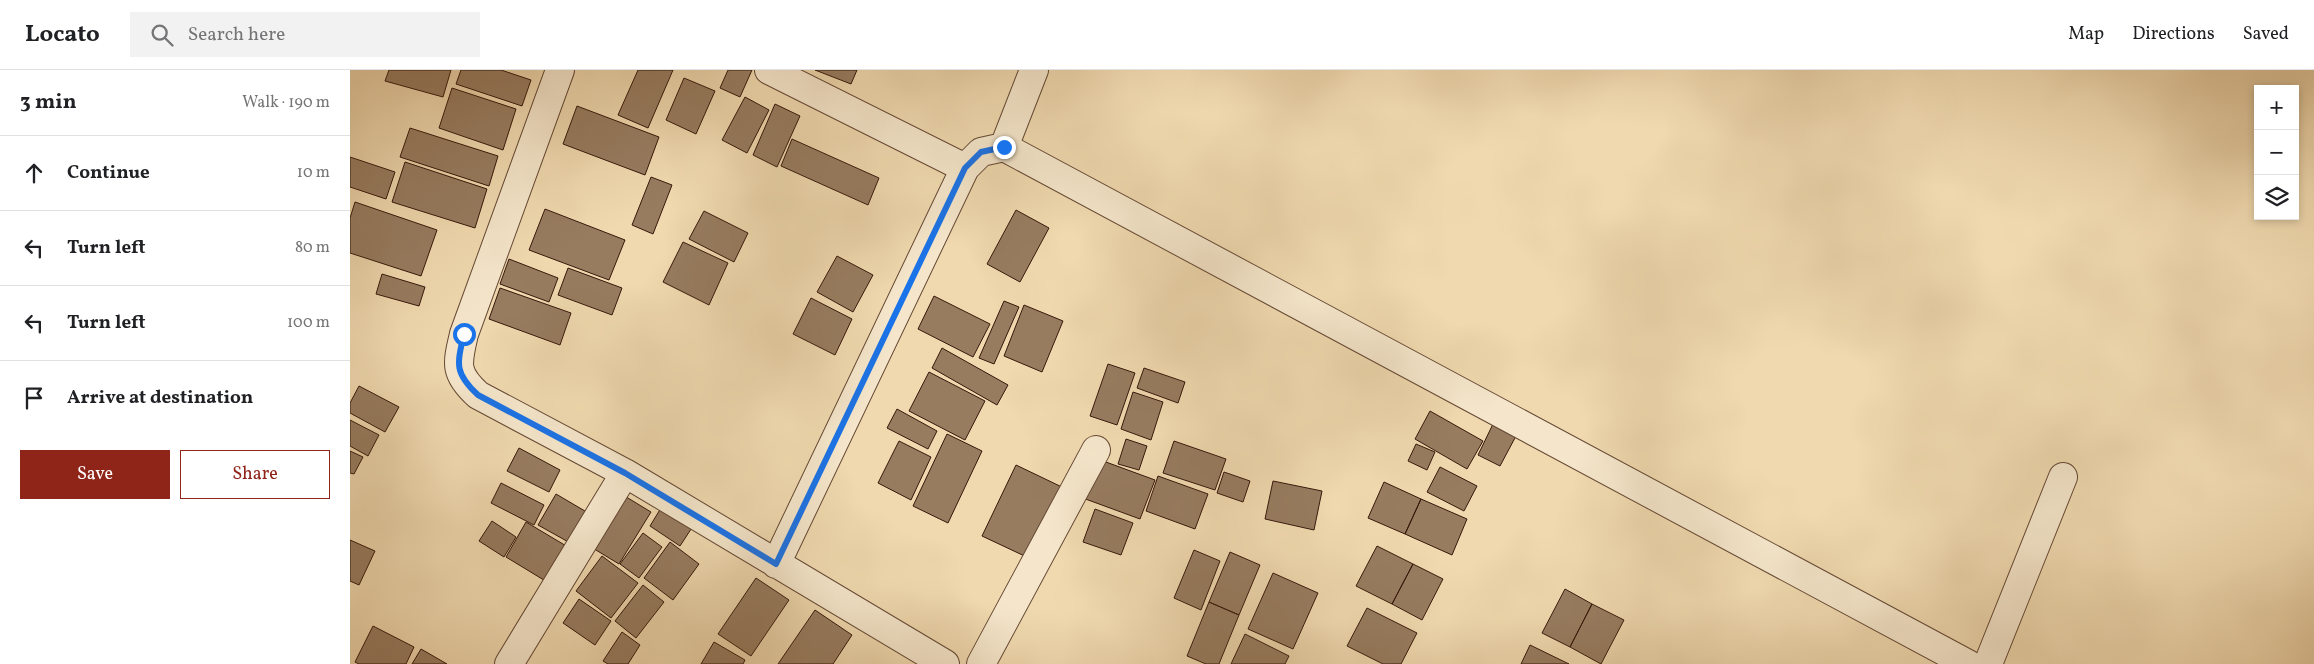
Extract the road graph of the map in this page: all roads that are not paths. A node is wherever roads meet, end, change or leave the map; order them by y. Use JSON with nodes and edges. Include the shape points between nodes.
{"nodes":[{"id":1,"x":560,"y":70,"type":"edge"},
{"id":2,"x":769,"y":70,"type":"edge"},
{"id":3,"x":1034,"y":70,"type":"edge"},
{"id":4,"x":1004,"y":147,"type":"junction"},
{"id":5,"x":965,"y":168,"type":"junction"},
{"id":6,"x":1096,"y":450,"type":"dead end"},
{"id":7,"x":625,"y":473,"type":"junction"},
{"id":8,"x":2063,"y":477,"type":"dead end"},
{"id":9,"x":776,"y":564,"type":"junction"},
{"id":10,"x":509,"y":664,"type":"edge"},
{"id":11,"x":945,"y":664,"type":"edge"},
{"id":12,"x":981,"y":664,"type":"edge"},
{"id":13,"x":1968,"y":664,"type":"edge"},
{"id":14,"x":1988,"y":664,"type":"edge"}],
"edges":[{"from":1,"to":7,"type":"street","via":[[464,334],[457,363],[465,383],[478,395]]},
{"from":2,"to":5,"type":"street"},
{"from":3,"to":4,"type":"street"},
{"from":4,"to":5,"type":"street","via":[[981,152]]},
{"from":4,"to":13,"type":"street"},
{"from":5,"to":9,"type":"street"},
{"from":6,"to":12,"type":"street"},
{"from":7,"to":9,"type":"street"},
{"from":7,"to":10,"type":"street"},
{"from":8,"to":14,"type":"street"},
{"from":9,"to":11,"type":"street"}]}
